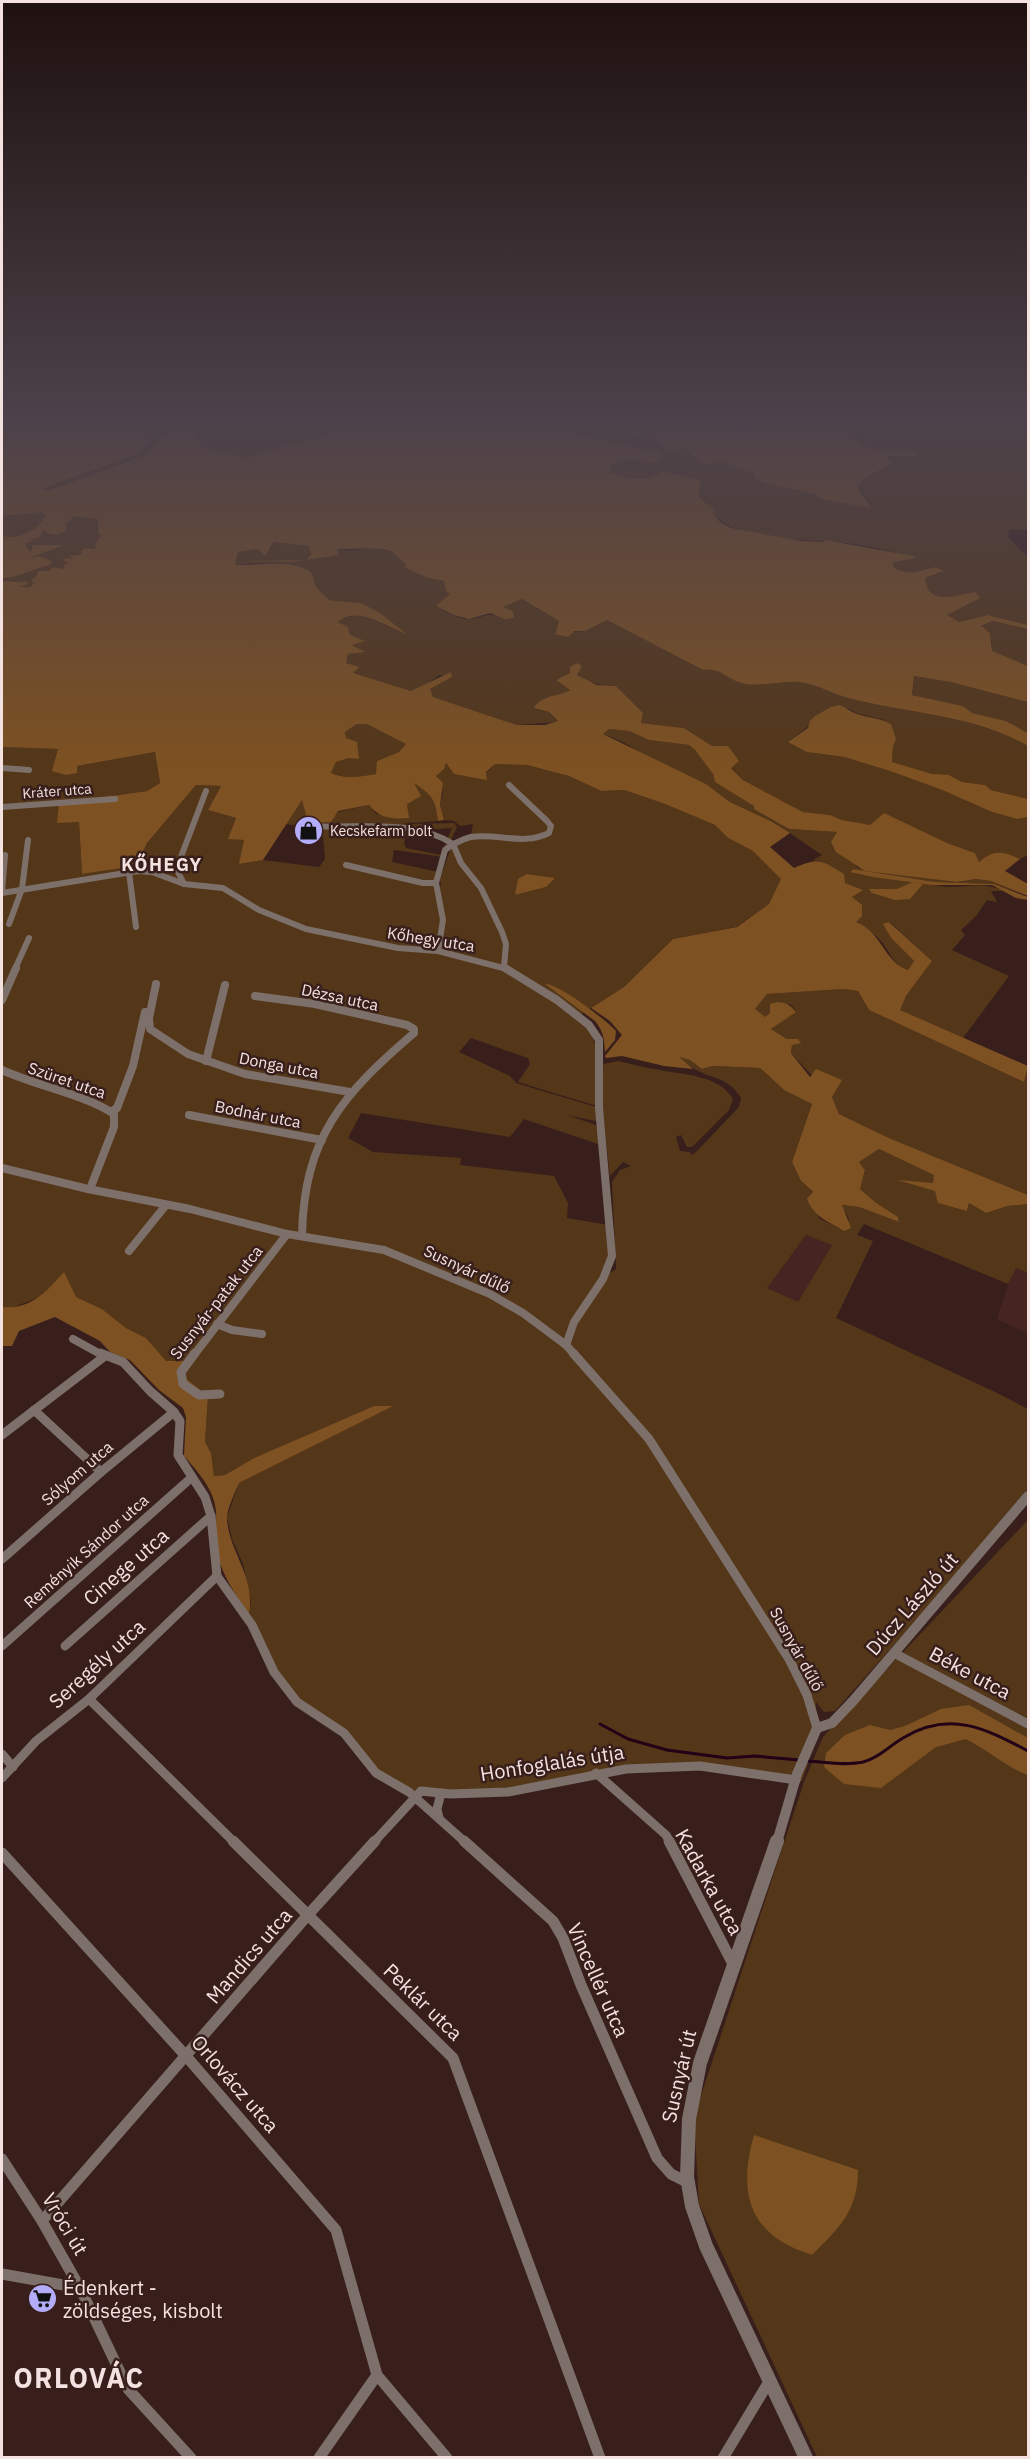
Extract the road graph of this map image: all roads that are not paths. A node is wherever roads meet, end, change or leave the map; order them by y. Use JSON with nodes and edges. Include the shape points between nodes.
{"nodes":[{"id":1,"x":2,"y":768,"type":"edge"},
{"id":2,"x":29,"y":770,"type":"dead end"},
{"id":3,"x":509,"y":785,"type":"dead end"},
{"id":4,"x":206,"y":791,"type":"dead end"},
{"id":5,"x":115,"y":799,"type":"dead end"},
{"id":6,"x":2,"y":807,"type":"edge"},
{"id":7,"x":312,"y":826,"type":"dead end"},
{"id":8,"x":27,"y":840,"type":"dead end"},
{"id":9,"x":453,"y":844,"type":"junction"},
{"id":10,"x":5,"y":855,"type":"dead end"},
{"id":11,"x":346,"y":865,"type":"dead end"},
{"id":12,"x":129,"y":872,"type":"junction"},
{"id":13,"x":184,"y":884,"type":"junction"},
{"id":14,"x":436,"y":884,"type":"junction"},
{"id":15,"x":22,"y":889,"type":"junction"},
{"id":16,"x":2,"y":892,"type":"edge"},
{"id":17,"x":9,"y":924,"type":"dead end"},
{"id":18,"x":136,"y":927,"type":"dead end"},
{"id":19,"x":30,"y":938,"type":"dead end"},
{"id":20,"x":438,"y":951,"type":"junction"},
{"id":21,"x":504,"y":967,"type":"junction"},
{"id":22,"x":156,"y":984,"type":"dead end"},
{"id":23,"x":225,"y":985,"type":"dead end"},
{"id":24,"x":255,"y":996,"type":"dead end"},
{"id":25,"x":2,"y":1000,"type":"edge"},
{"id":26,"x":146,"y":1018,"type":"junction"},
{"id":27,"x":206,"y":1061,"type":"junction"},
{"id":28,"x":2,"y":1070,"type":"edge"},
{"id":29,"x":350,"y":1092,"type":"junction"},
{"id":30,"x":112,"y":1111,"type":"junction"},
{"id":31,"x":189,"y":1115,"type":"dead end"},
{"id":32,"x":322,"y":1140,"type":"junction"},
{"id":33,"x":2,"y":1168,"type":"edge"},
{"id":34,"x":90,"y":1189,"type":"junction"},
{"id":35,"x":166,"y":1205,"type":"junction"},
{"id":36,"x":287,"y":1234,"type":"junction"},
{"id":37,"x":302,"y":1235,"type":"junction"},
{"id":38,"x":129,"y":1251,"type":"dead end"},
{"id":39,"x":217,"y":1324,"type":"junction"},
{"id":40,"x":262,"y":1334,"type":"dead end"},
{"id":41,"x":73,"y":1339,"type":"dead end"},
{"id":42,"x":566,"y":1345,"type":"junction"},
{"id":43,"x":105,"y":1356,"type":"junction"},
{"id":44,"x":220,"y":1394,"type":"dead end"},
{"id":45,"x":34,"y":1410,"type":"junction"},
{"id":46,"x":174,"y":1412,"type":"junction"},
{"id":47,"x":2,"y":1435,"type":"edge"},
{"id":48,"x":100,"y":1472,"type":"junction"},
{"id":49,"x":191,"y":1478,"type":"junction"},
{"id":50,"x":1029,"y":1496,"type":"edge"},
{"id":51,"x":212,"y":1516,"type":"junction"},
{"id":52,"x":2,"y":1559,"type":"edge"},
{"id":53,"x":217,"y":1576,"type":"junction"},
{"id":54,"x":2,"y":1646,"type":"edge"},
{"id":55,"x":65,"y":1646,"type":"dead end"},
{"id":56,"x":894,"y":1653,"type":"junction"},
{"id":57,"x":89,"y":1699,"type":"junction"},
{"id":58,"x":1029,"y":1724,"type":"edge"},
{"id":59,"x":817,"y":1728,"type":"junction"},
{"id":60,"x":2,"y":1754,"type":"edge"},
{"id":61,"x":13,"y":1767,"type":"junction"},
{"id":62,"x":596,"y":1773,"type":"junction"},
{"id":63,"x":2,"y":1778,"type":"edge"},
{"id":64,"x":796,"y":1780,"type":"junction"},
{"id":65,"x":441,"y":1793,"type":"junction"},
{"id":66,"x":414,"y":1796,"type":"junction"},
{"id":67,"x":439,"y":1818,"type":"junction"},
{"id":68,"x":2,"y":1853,"type":"edge"},
{"id":69,"x":307,"y":1916,"type":"junction"},
{"id":70,"x":733,"y":1964,"type":"junction"},
{"id":71,"x":186,"y":2056,"type":"junction"},
{"id":72,"x":2,"y":2159,"type":"edge"},
{"id":73,"x":687,"y":2182,"type":"junction"},
{"id":74,"x":42,"y":2221,"type":"junction"},
{"id":75,"x":2,"y":2274,"type":"edge"},
{"id":76,"x":80,"y":2288,"type":"junction"},
{"id":77,"x":377,"y":2375,"type":"junction"},
{"id":78,"x":770,"y":2380,"type":"junction"},
{"id":79,"x":191,"y":2457,"type":"edge"},
{"id":80,"x":319,"y":2457,"type":"edge"},
{"id":81,"x":447,"y":2457,"type":"edge"},
{"id":82,"x":600,"y":2457,"type":"edge"},
{"id":83,"x":723,"y":2457,"type":"edge"},
{"id":84,"x":807,"y":2457,"type":"edge"}],
"edges":[{"from":1,"to":2,"type":"street"},
{"from":3,"to":9,"type":"street","via":[[547,821],[551,826],[549,833],[526,839],[471,837]]},
{"from":4,"to":13,"type":"street","via":[[182,854],[178,872]]},
{"from":5,"to":6,"type":"street","name":"Kráter utca"},
{"from":7,"to":9,"type":"street","via":[[417,827]]},
{"from":8,"to":15,"type":"street"},
{"from":9,"to":14,"type":"street","via":[[445,850]]},
{"from":9,"to":21,"type":"street","via":[[461,863],[481,888],[502,932],[506,944]]},
{"from":10,"to":16,"type":"street"},
{"from":11,"to":14,"type":"street"},
{"from":12,"to":13,"type":"street","name":"Kőhegy utca","via":[[152,872]]},
{"from":12,"to":15,"type":"street","name":"Kőhegy utca"},
{"from":12,"to":18,"type":"street"},
{"from":13,"to":20,"type":"street","name":"Kőhegy utca","via":[[226,888],[259,910],[306,929],[398,948]]},
{"from":14,"to":20,"type":"street","via":[[443,920]]},
{"from":15,"to":16,"type":"street","name":"Kőhegy utca"},
{"from":15,"to":17,"type":"street"},
{"from":19,"to":25,"type":"street"},
{"from":20,"to":21,"type":"street","name":"Kőhegy utca"},
{"from":21,"to":42,"type":"street","name":"Kőhegy utca","via":[[557,1000],[589,1025],[599,1040],[599,1108],[612,1256],[607,1276],[571,1327]]},
{"from":22,"to":26,"type":"street"},
{"from":23,"to":27,"type":"street"},
{"from":24,"to":29,"type":"street","name":"Dézsa utca","via":[[315,1004],[413,1028],[414,1033]]},
{"from":26,"to":27,"type":"street","name":"Donga utca","via":[[150,1029]]},
{"from":26,"to":30,"type":"street","via":[[133,1066],[117,1108]]},
{"from":27,"to":29,"type":"street","name":"Donga utca","via":[[245,1074]]},
{"from":28,"to":30,"type":"street","name":"Szüret utca"},
{"from":29,"to":32,"type":"street"},
{"from":30,"to":34,"type":"street","name":"Szüret utca","via":[[114,1127]]},
{"from":31,"to":32,"type":"street","name":"Bodnár utca"},
{"from":32,"to":37,"type":"street","via":[[304,1198]]},
{"from":33,"to":34,"type":"street","name":"Susnyár dűlő"},
{"from":34,"to":35,"type":"street","name":"Susnyár dűlő"},
{"from":35,"to":36,"type":"street","name":"Susnyár dűlő"},
{"from":35,"to":38,"type":"street"},
{"from":36,"to":37,"type":"street","name":"Susnyár dűlő"},
{"from":36,"to":39,"type":"street","name":"Susnyár-patak utca"},
{"from":37,"to":42,"type":"street","name":"Susnyár dűlő","via":[[384,1250],[412,1260],[490,1293]]},
{"from":39,"to":40,"type":"street"},
{"from":39,"to":44,"type":"street","name":"Susnyár-patak utca","via":[[180,1375],[198,1397]]},
{"from":41,"to":43,"type":"street"},
{"from":42,"to":59,"type":"street","name":"Susnyár dűlő","via":[[649,1439],[789,1659],[807,1695]]},
{"from":43,"to":45,"type":"street"},
{"from":43,"to":46,"type":"street","via":[[123,1362]]},
{"from":45,"to":47,"type":"street"},
{"from":45,"to":48,"type":"street"},
{"from":46,"to":48,"type":"street","name":"Sólyom utca"},
{"from":46,"to":49,"type":"street","via":[[180,1421],[178,1455]]},
{"from":48,"to":52,"type":"street","name":"Sólyom utca"},
{"from":49,"to":51,"type":"street","via":[[205,1497]]},
{"from":49,"to":54,"type":"street","name":"Reményik Sándor utca"},
{"from":50,"to":56,"type":"street","name":"Dúcz László út"},
{"from":51,"to":53,"type":"street"},
{"from":51,"to":55,"type":"street","name":"Cinege utca"},
{"from":53,"to":57,"type":"street","name":"Seregély utca"},
{"from":53,"to":66,"type":"street","via":[[252,1625],[274,1672],[297,1702],[344,1733],[376,1773]]},
{"from":56,"to":58,"type":"street","name":"Béke utca"},
{"from":56,"to":59,"type":"street","name":"Dúcz László út","via":[[832,1723]]},
{"from":57,"to":61,"type":"street","name":"Seregély utca","via":[[36,1741]]},
{"from":57,"to":69,"type":"street","name":"Peklár utca"},
{"from":59,"to":64,"type":"street","name":"Susnyár út"},
{"from":60,"to":61,"type":"street"},
{"from":61,"to":63,"type":"street","name":"Seregély utca"},
{"from":62,"to":64,"type":"street","name":"Honfoglalás útja","via":[[700,1766]]},
{"from":62,"to":65,"type":"street","name":"Honfoglalás útja","via":[[508,1792]]},
{"from":62,"to":70,"type":"street","name":"Kadarka utca","via":[[666,1835]]},
{"from":64,"to":70,"type":"street","name":"Susnyár út"},
{"from":65,"to":66,"type":"street","name":"Honfoglalás útja","via":[[421,1791]]},
{"from":65,"to":67,"type":"street"},
{"from":66,"to":67,"type":"street","name":"Vincellér utca"},
{"from":66,"to":69,"type":"street","name":"Mandics utca"},
{"from":67,"to":73,"type":"street","name":"Vincellér utca","via":[[553,1921],[657,2158],[671,2174]]},
{"from":68,"to":71,"type":"street","name":"Orlovácz utca"},
{"from":69,"to":71,"type":"street","name":"Mandics utca"},
{"from":69,"to":82,"type":"street","name":"Peklár utca","via":[[453,2058]]},
{"from":70,"to":73,"type":"street","name":"Susnyár út","via":[[690,2101],[685,2147]]},
{"from":71,"to":74,"type":"street","name":"Mandics utca"},
{"from":71,"to":77,"type":"street","name":"Orlovácz utca","via":[[336,2230]]},
{"from":72,"to":74,"type":"street","name":"Vróci út"},
{"from":73,"to":78,"type":"street","name":"Susnyár út","via":[[709,2252]]},
{"from":74,"to":76,"type":"street","name":"Vróci út"},
{"from":75,"to":76,"type":"street"},
{"from":76,"to":79,"type":"street","name":"Vróci út","via":[[128,2389]]},
{"from":77,"to":80,"type":"street"},
{"from":77,"to":81,"type":"street","name":"Orlovácz utca"},
{"from":78,"to":83,"type":"street"},
{"from":78,"to":84,"type":"street","name":"Susnyár út"}]}
